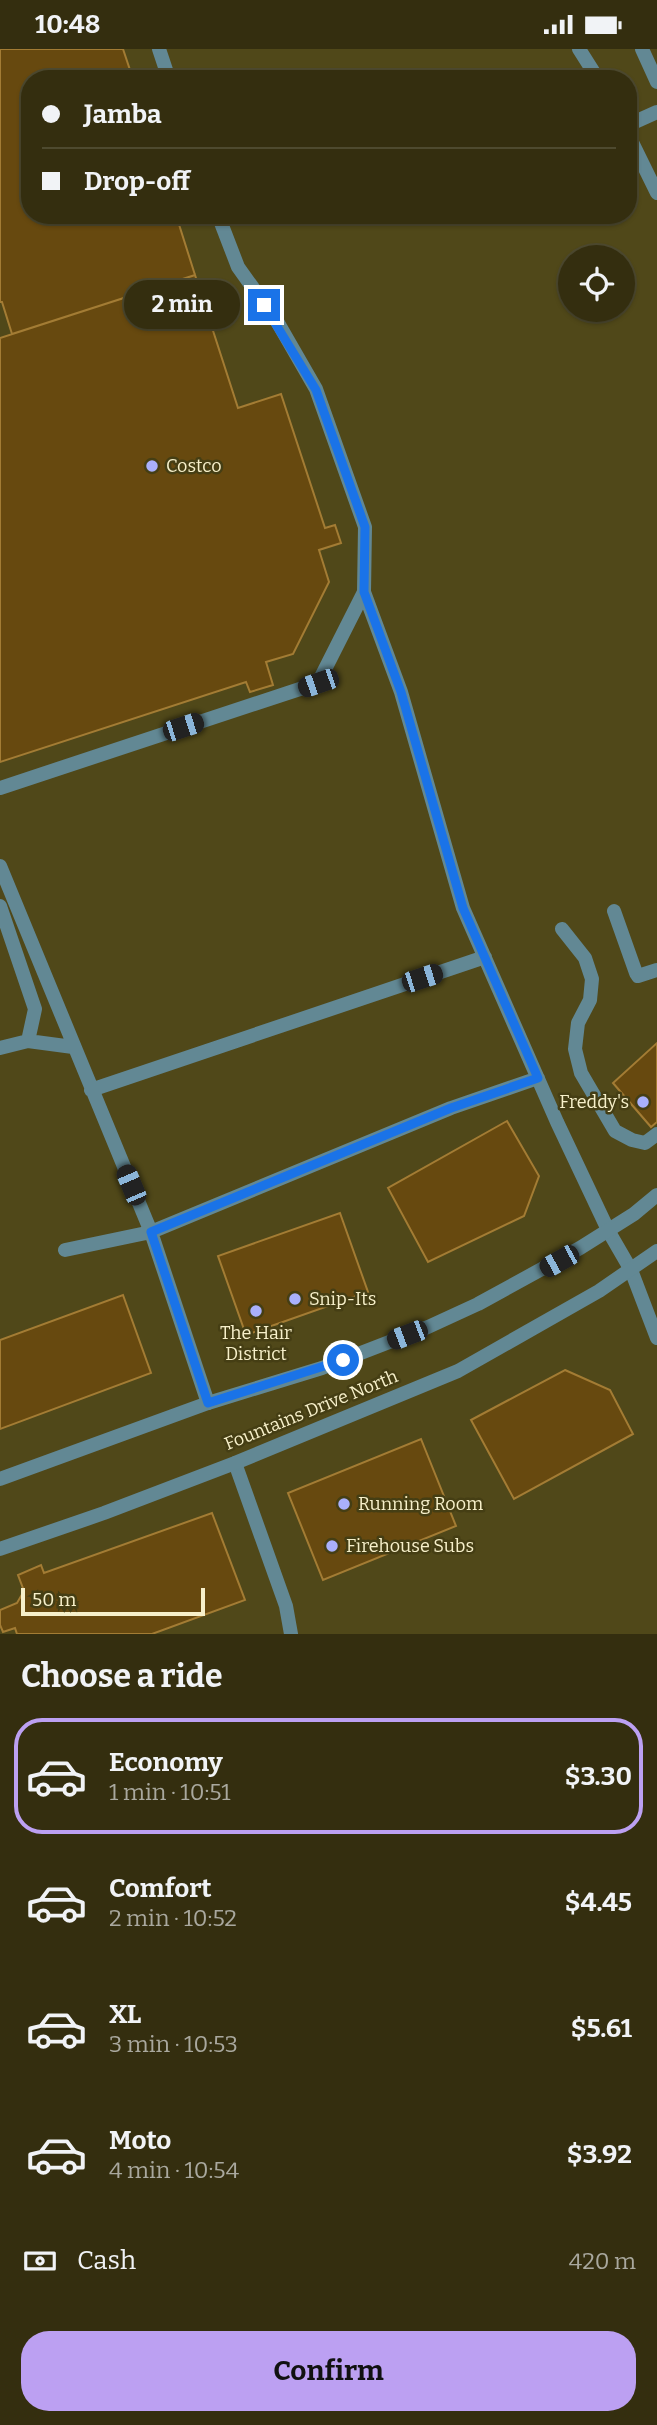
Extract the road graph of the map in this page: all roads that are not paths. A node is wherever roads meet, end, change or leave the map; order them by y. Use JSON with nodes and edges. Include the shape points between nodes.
{"nodes":[{"id":1,"x":159,"y":49,"type":"edge"},
{"id":2,"x":579,"y":49,"type":"edge"},
{"id":3,"x":642,"y":49,"type":"edge"},
{"id":4,"x":166,"y":70,"type":"edge"},
{"id":5,"x":592,"y":70,"type":"edge"},
{"id":6,"x":657,"y":82,"type":"edge"},
{"id":7,"x":657,"y":112,"type":"edge"},
{"id":8,"x":637,"y":121,"type":"edge"},
{"id":9,"x":637,"y":152,"type":"edge"},
{"id":10,"x":657,"y":193,"type":"edge"},
{"id":11,"x":221,"y":224,"type":"edge"},
{"id":12,"x":364,"y":592,"type":"junction"},
{"id":13,"x":0,"y":788,"type":"edge"},
{"id":14,"x":0,"y":866,"type":"edge"},
{"id":15,"x":0,"y":906,"type":"edge"},
{"id":16,"x":614,"y":911,"type":"dead end"},
{"id":17,"x":562,"y":929,"type":"dead end"},
{"id":18,"x":485,"y":957,"type":"junction"},
{"id":19,"x":657,"y":970,"type":"edge"},
{"id":20,"x":27,"y":1041,"type":"junction"},
{"id":21,"x":73,"y":1047,"type":"junction"},
{"id":22,"x":0,"y":1048,"type":"edge"},
{"id":23,"x":538,"y":1078,"type":"junction"},
{"id":24,"x":91,"y":1090,"type":"junction"},
{"id":25,"x":657,"y":1134,"type":"edge"},
{"id":26,"x":657,"y":1195,"type":"edge"},
{"id":27,"x":151,"y":1232,"type":"junction"},
{"id":28,"x":609,"y":1232,"type":"junction"},
{"id":29,"x":65,"y":1250,"type":"dead end"},
{"id":30,"x":657,"y":1251,"type":"edge"},
{"id":31,"x":631,"y":1270,"type":"junction"},
{"id":32,"x":657,"y":1338,"type":"edge"},
{"id":33,"x":208,"y":1403,"type":"junction"},
{"id":34,"x":235,"y":1463,"type":"junction"},
{"id":35,"x":0,"y":1479,"type":"edge"},
{"id":36,"x":0,"y":1549,"type":"edge"},
{"id":37,"x":291,"y":1634,"type":"edge"}],
"edges":[{"from":1,"to":4,"type":"street"},
{"from":2,"to":5,"type":"street"},
{"from":3,"to":6,"type":"street"},
{"from":7,"to":8,"type":"street"},
{"from":9,"to":10,"type":"street"},
{"from":11,"to":12,"type":"street","via":[[238,267],[316,390],[365,527]]},
{"from":12,"to":13,"type":"street","via":[[318,683]]},
{"from":12,"to":18,"type":"street","via":[[401,692],[463,908]]},
{"from":14,"to":21,"type":"street"},
{"from":15,"to":20,"type":"street","via":[[35,1009]]},
{"from":16,"to":19,"type":"street","via":[[638,976]]},
{"from":17,"to":25,"type":"street","via":[[584,958],[592,979],[590,1000],[578,1023],[575,1049],[581,1073],[615,1131],[645,1143]]},
{"from":18,"to":23,"type":"street"},
{"from":18,"to":24,"type":"street"},
{"from":20,"to":21,"type":"street"},
{"from":20,"to":22,"type":"street"},
{"from":21,"to":24,"type":"street"},
{"from":23,"to":27,"type":"street","via":[[451,1108]]},
{"from":23,"to":28,"type":"street"},
{"from":24,"to":27,"type":"street"},
{"from":26,"to":28,"type":"street","name":"Fountains Drive North"},
{"from":27,"to":29,"type":"street"},
{"from":27,"to":33,"type":"street"},
{"from":28,"to":31,"type":"street"},
{"from":28,"to":33,"type":"street","name":"Fountains Drive North","via":[[428,1327],[322,1368]]},
{"from":30,"to":31,"type":"street","name":"Fountains Drive North"},
{"from":31,"to":32,"type":"street"},
{"from":31,"to":34,"type":"street","name":"Fountains Drive North","via":[[458,1371]]},
{"from":33,"to":35,"type":"street","name":"Fountains Drive North"},
{"from":34,"to":36,"type":"street","name":"Fountains Drive North"},
{"from":34,"to":37,"type":"street","via":[[286,1606]]}]}
